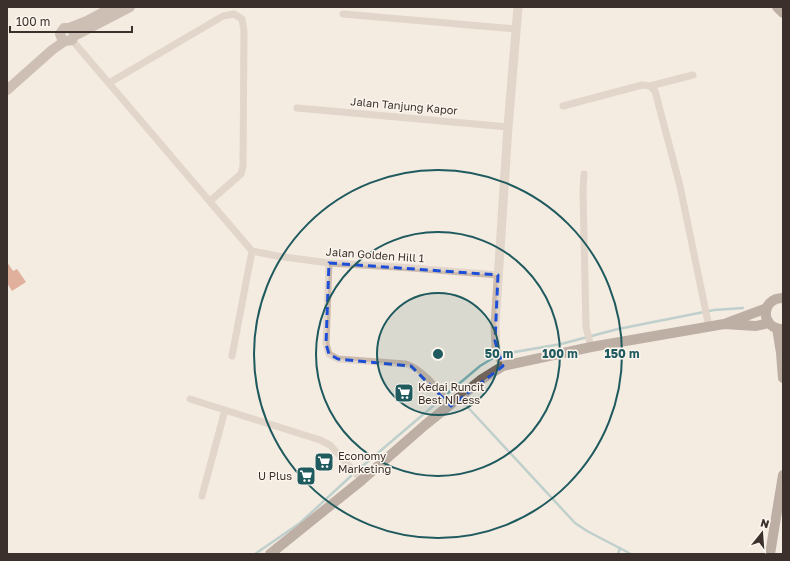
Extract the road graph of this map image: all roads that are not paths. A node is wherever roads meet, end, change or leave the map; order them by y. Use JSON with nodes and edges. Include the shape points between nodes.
{"nodes":[{"id":1,"x":113,"y":7,"type":"edge"},
{"id":2,"x":130,"y":7,"type":"edge"},
{"id":3,"x":518,"y":7,"type":"edge"},
{"id":4,"x":777,"y":7,"type":"edge"},
{"id":5,"x":343,"y":14,"type":"dead end"},
{"id":6,"x":783,"y":14,"type":"edge"},
{"id":7,"x":516,"y":29,"type":"junction"},
{"id":8,"x":68,"y":36,"type":"junction"},
{"id":9,"x":693,"y":75,"type":"dead end"},
{"id":10,"x":7,"y":81,"type":"edge"},
{"id":11,"x":108,"y":83,"type":"junction"},
{"id":12,"x":650,"y":86,"type":"junction"},
{"id":13,"x":7,"y":90,"type":"edge"},
{"id":14,"x":563,"y":106,"type":"dead end"},
{"id":15,"x":298,"y":108,"type":"dead end"},
{"id":16,"x":508,"y":127,"type":"junction"},
{"id":17,"x":584,"y":174,"type":"dead end"},
{"id":18,"x":210,"y":202,"type":"junction"},
{"id":19,"x":252,"y":251,"type":"junction"},
{"id":20,"x":329,"y":263,"type":"junction"},
{"id":21,"x":498,"y":276,"type":"junction"},
{"id":22,"x":782,"y":296,"type":"edge"},
{"id":23,"x":767,"y":308,"type":"junction"},
{"id":24,"x":708,"y":318,"type":"junction"},
{"id":25,"x":724,"y":324,"type":"junction"},
{"id":26,"x":776,"y":327,"type":"edge"},
{"id":27,"x":590,"y":343,"type":"junction"},
{"id":28,"x":232,"y":356,"type":"dead end"},
{"id":29,"x":502,"y":366,"type":"junction"},
{"id":30,"x":783,"y":378,"type":"edge"},
{"id":31,"x":190,"y":399,"type":"dead end"},
{"id":32,"x":451,"y":406,"type":"junction"},
{"id":33,"x":225,"y":410,"type":"junction"},
{"id":34,"x":783,"y":475,"type":"edge"},
{"id":35,"x":362,"y":480,"type":"junction"},
{"id":36,"x":202,"y":496,"type":"dead end"},
{"id":37,"x":270,"y":554,"type":"edge"},
{"id":38,"x":770,"y":554,"type":"edge"}],
"edges":[{"from":1,"to":8,"type":"main road","via":[[87,21]]},
{"from":2,"to":8,"type":"main road"},
{"from":3,"to":7,"type":"street"},
{"from":4,"to":6,"type":"main road"},
{"from":5,"to":7,"type":"street"},
{"from":7,"to":16,"type":"street"},
{"from":8,"to":10,"type":"main road"},
{"from":8,"to":11,"type":"street"},
{"from":8,"to":13,"type":"main road"},
{"from":9,"to":12,"type":"street"},
{"from":11,"to":18,"type":"street"},
{"from":11,"to":18,"type":"street","via":[[223,16],[234,14],[242,19],[243,166],[241,174]]},
{"from":12,"to":14,"type":"street","via":[[642,85]]},
{"from":12,"to":24,"type":"street","via":[[657,96],[672,156]]},
{"from":15,"to":16,"type":"street","name":"Jalan Tanjung Kapor"},
{"from":16,"to":21,"type":"street"},
{"from":17,"to":27,"type":"street","via":[[586,328]]},
{"from":18,"to":19,"type":"street"},
{"from":19,"to":20,"type":"street","name":"Jalan Golden Hill 1"},
{"from":19,"to":28,"type":"street"},
{"from":20,"to":21,"type":"street","name":"Jalan Golden Hill 1"},
{"from":20,"to":32,"type":"street","via":[[326,344],[329,354],[338,359],[411,366],[438,389]]},
{"from":21,"to":29,"type":"street","via":[[495,341]]},
{"from":22,"to":23,"type":"main road","via":[[770,303]]},
{"from":23,"to":25,"type":"main road"},
{"from":23,"to":26,"type":"main road","via":[[766,316]]},
{"from":24,"to":25,"type":"main road"},
{"from":24,"to":27,"type":"main road"},
{"from":25,"to":26,"type":"main road"},
{"from":26,"to":30,"type":"main road"},
{"from":27,"to":29,"type":"main road"},
{"from":29,"to":32,"type":"main road","via":[[482,379]]},
{"from":31,"to":33,"type":"street"},
{"from":32,"to":35,"type":"main road","via":[[425,425]]},
{"from":33,"to":35,"type":"street","via":[[330,445]]},
{"from":33,"to":36,"type":"street"},
{"from":34,"to":38,"type":"main road"},
{"from":35,"to":37,"type":"main road"}]}
